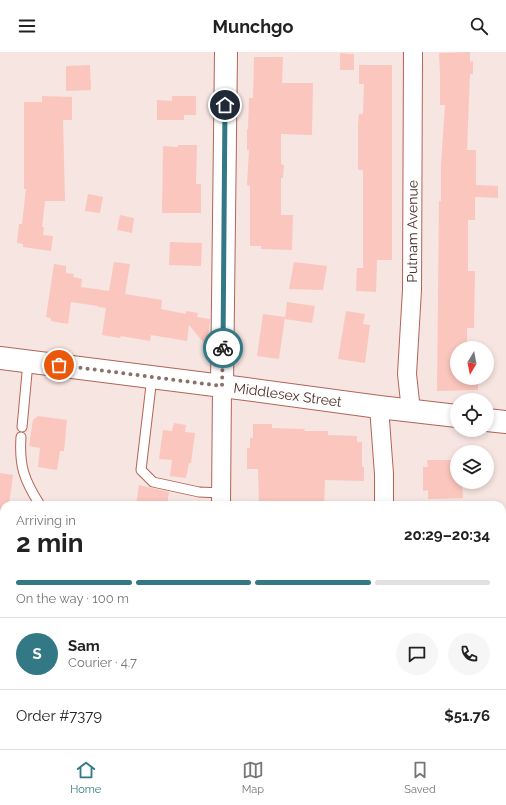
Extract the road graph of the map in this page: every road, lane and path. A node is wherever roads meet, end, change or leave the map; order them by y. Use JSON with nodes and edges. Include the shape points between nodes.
{"nodes":[{"id":1,"x":226,"y":52,"type":"edge"},
{"id":2,"x":413,"y":52,"type":"edge"},
{"id":3,"x":0,"y":358,"type":"edge"},
{"id":4,"x":28,"y":362,"type":"junction"},
{"id":5,"x":152,"y":377,"type":"junction"},
{"id":6,"x":222,"y":386,"type":"junction"},
{"id":7,"x":379,"y":407,"type":"junction"},
{"id":8,"x":411,"y":411,"type":"junction"},
{"id":9,"x":450,"y":415,"type":"edge"},
{"id":10,"x":494,"y":421,"type":"edge"},
{"id":11,"x":506,"y":422,"type":"edge"},
{"id":12,"x":22,"y":427,"type":"dead end"},
{"id":13,"x":21,"y":437,"type":"dead end"},
{"id":14,"x":221,"y":499,"type":"edge"},
{"id":15,"x":38,"y":501,"type":"edge"},
{"id":16,"x":384,"y":501,"type":"edge"}],
"edges":[{"from":1,"to":6,"type":"main road"},
{"from":2,"to":8,"type":"street","name":"Putnam Avenue","via":[[412,290],[407,374]]},
{"from":3,"to":4,"type":"main road","name":"Middlesex Street"},
{"from":4,"to":5,"type":"main road","name":"Middlesex Street"},
{"from":4,"to":12,"type":"lane"},
{"from":5,"to":6,"type":"main road","name":"Middlesex Street"},
{"from":5,"to":14,"type":"lane","via":[[140,470],[153,482]]},
{"from":6,"to":7,"type":"main road","name":"Middlesex Street"},
{"from":6,"to":14,"type":"street"},
{"from":7,"to":8,"type":"main road","name":"Middlesex Street"},
{"from":7,"to":16,"type":"street"},
{"from":8,"to":9,"type":"main road","name":"Middlesex Street"},
{"from":10,"to":11,"type":"main road"},
{"from":13,"to":15,"type":"lane","via":[[22,471]]}]}
